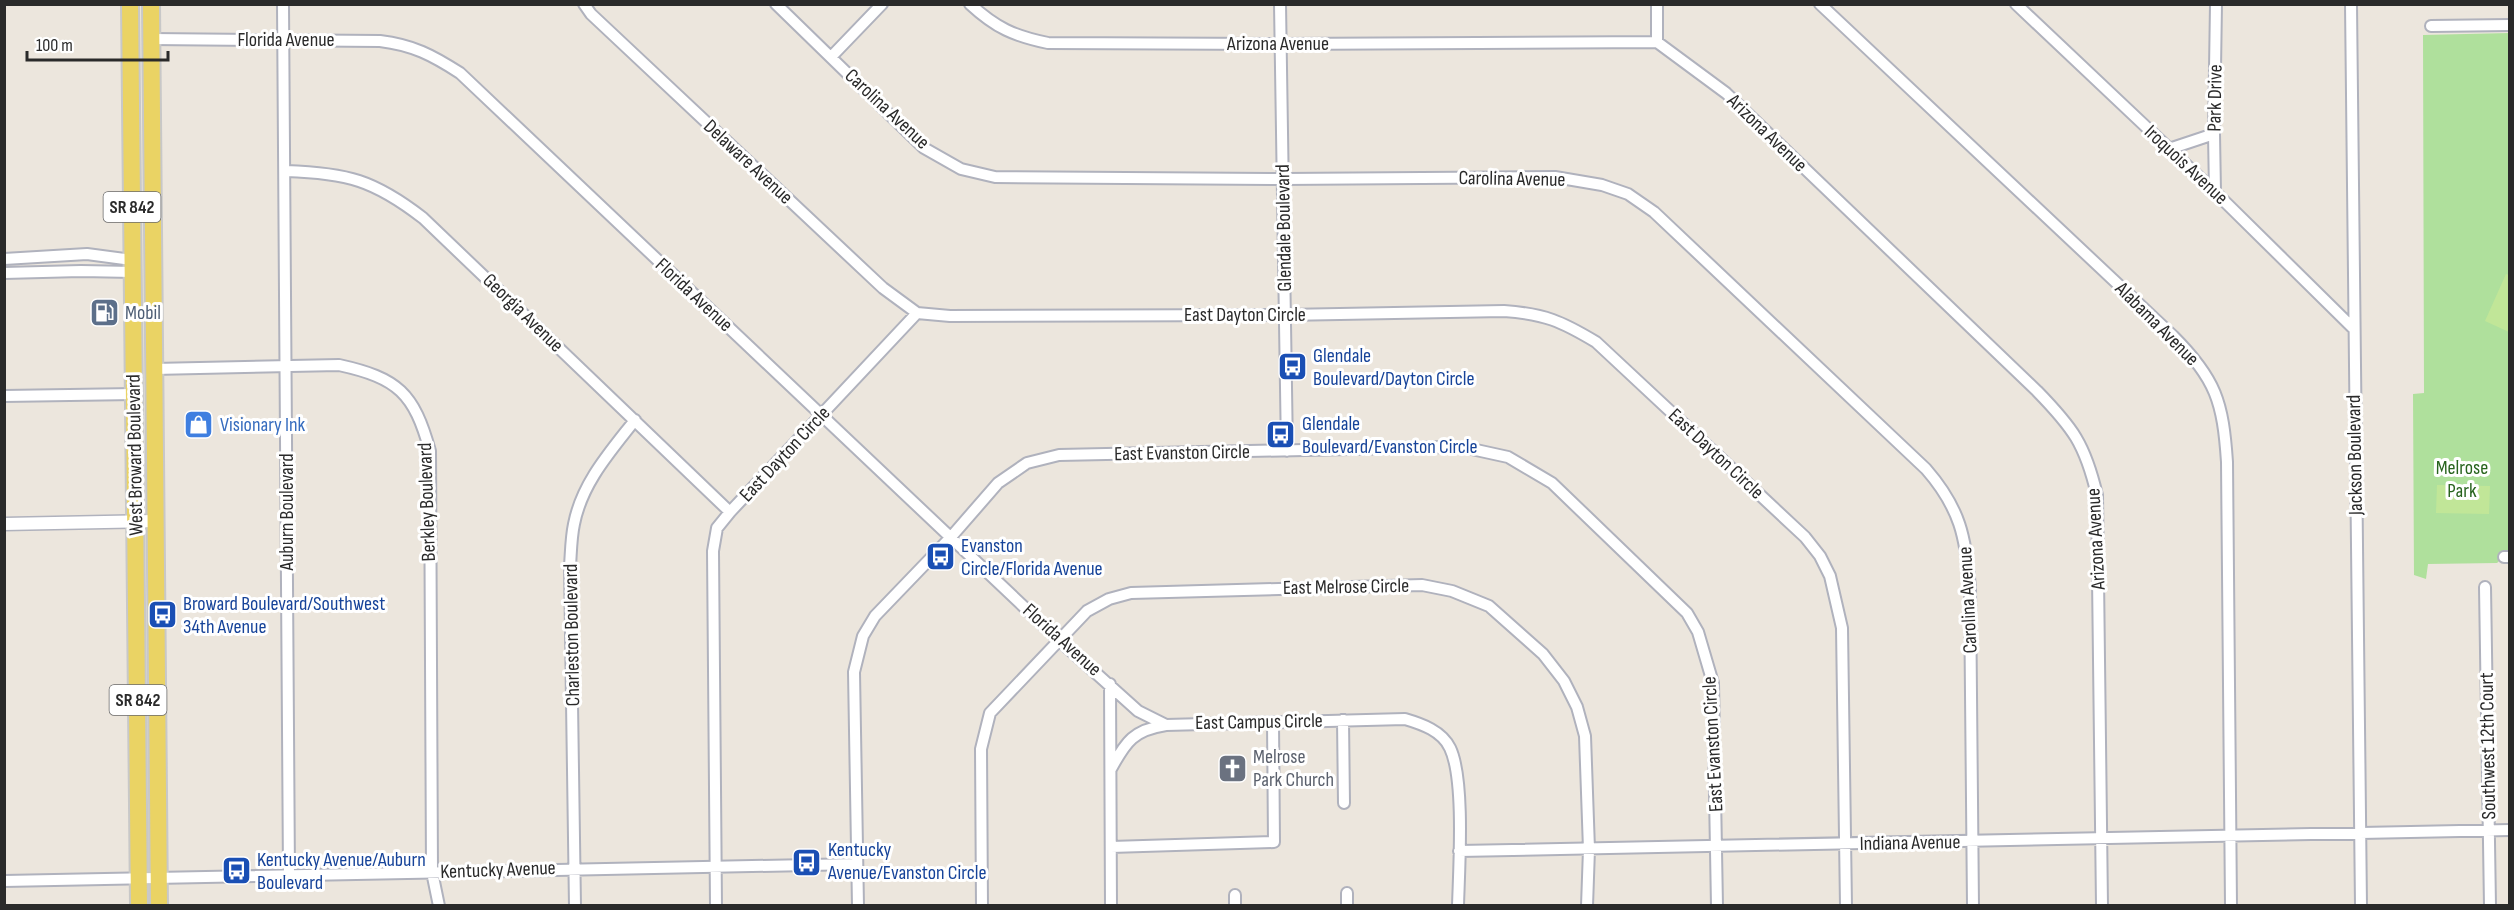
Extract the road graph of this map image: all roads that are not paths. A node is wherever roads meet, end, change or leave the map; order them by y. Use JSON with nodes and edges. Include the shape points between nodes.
{"nodes":[{"id":1,"x":130,"y":4,"type":"edge"},
{"id":2,"x":151,"y":4,"type":"edge"},
{"id":3,"x":284,"y":4,"type":"edge"},
{"id":4,"x":584,"y":4,"type":"edge"},
{"id":5,"x":776,"y":4,"type":"edge"},
{"id":6,"x":882,"y":4,"type":"edge"},
{"id":7,"x":970,"y":4,"type":"edge"},
{"id":8,"x":1280,"y":4,"type":"edge"},
{"id":9,"x":1657,"y":4,"type":"edge"},
{"id":10,"x":1820,"y":4,"type":"edge"},
{"id":11,"x":2016,"y":4,"type":"edge"},
{"id":12,"x":2216,"y":4,"type":"edge"},
{"id":13,"x":2351,"y":4,"type":"edge"},
{"id":14,"x":2510,"y":25,"type":"edge"},
{"id":15,"x":2431,"y":26,"type":"dead end"},
{"id":16,"x":151,"y":39,"type":"junction"},
{"id":17,"x":284,"y":40,"type":"junction"},
{"id":18,"x":1657,"y":42,"type":"junction"},
{"id":19,"x":1281,"y":44,"type":"junction"},
{"id":20,"x":831,"y":57,"type":"junction"},
{"id":21,"x":131,"y":104,"type":"junction"},
{"id":22,"x":2214,"y":134,"type":"junction"},
{"id":23,"x":2169,"y":149,"type":"junction"},
{"id":24,"x":286,"y":171,"type":"junction"},
{"id":25,"x":1283,"y":179,"type":"junction"},
{"id":26,"x":2215,"y":192,"type":"junction"},
{"id":27,"x":153,"y":212,"type":"junction"},
{"id":28,"x":4,"y":259,"type":"edge"},
{"id":29,"x":133,"y":266,"type":"junction"},
{"id":30,"x":4,"y":273,"type":"edge"},
{"id":31,"x":154,"y":290,"type":"junction"},
{"id":32,"x":917,"y":313,"type":"junction"},
{"id":33,"x":1285,"y":315,"type":"junction"},
{"id":34,"x":2354,"y":329,"type":"junction"},
{"id":35,"x":287,"y":366,"type":"junction"},
{"id":36,"x":154,"y":369,"type":"junction"},
{"id":37,"x":135,"y":394,"type":"junction"},
{"id":38,"x":4,"y":396,"type":"edge"},
{"id":39,"x":821,"y":415,"type":"junction"},
{"id":40,"x":635,"y":420,"type":"junction"},
{"id":41,"x":1287,"y":451,"type":"junction"},
{"id":42,"x":730,"y":512,"type":"junction"},
{"id":43,"x":136,"y":521,"type":"junction"},
{"id":44,"x":155,"y":521,"type":"junction"},
{"id":45,"x":4,"y":524,"type":"edge"},
{"id":46,"x":951,"y":537,"type":"junction"},
{"id":47,"x":2485,"y":587,"type":"dead end"},
{"id":48,"x":1059,"y":640,"type":"junction"},
{"id":49,"x":1110,"y":684,"type":"junction"},
{"id":50,"x":1343,"y":720,"type":"junction"},
{"id":51,"x":1273,"y":722,"type":"junction"},
{"id":52,"x":1166,"y":724,"type":"junction"},
{"id":53,"x":1110,"y":769,"type":"junction"},
{"id":54,"x":1344,"y":803,"type":"dead end"},
{"id":55,"x":2510,"y":830,"type":"edge"},
{"id":56,"x":2489,"y":831,"type":"junction"},
{"id":57,"x":2361,"y":833,"type":"junction"},
{"id":58,"x":2230,"y":837,"type":"junction"},
{"id":59,"x":2100,"y":840,"type":"junction"},
{"id":60,"x":1972,"y":842,"type":"junction"},
{"id":61,"x":1845,"y":845,"type":"junction"},
{"id":62,"x":1717,"y":846,"type":"junction"},
{"id":63,"x":1111,"y":847,"type":"junction"},
{"id":64,"x":1589,"y":849,"type":"junction"},
{"id":65,"x":1459,"y":851,"type":"junction"},
{"id":66,"x":857,"y":864,"type":"junction"},
{"id":67,"x":716,"y":866,"type":"junction"},
{"id":68,"x":576,"y":868,"type":"junction"},
{"id":69,"x":432,"y":872,"type":"junction"},
{"id":70,"x":289,"y":875,"type":"junction"},
{"id":71,"x":159,"y":878,"type":"junction"},
{"id":72,"x":139,"y":879,"type":"junction"},
{"id":73,"x":4,"y":881,"type":"edge"},
{"id":74,"x":1347,"y":893,"type":"dead end"},
{"id":75,"x":139,"y":906,"type":"edge"},
{"id":76,"x":159,"y":906,"type":"edge"},
{"id":77,"x":440,"y":906,"type":"edge"},
{"id":78,"x":575,"y":906,"type":"edge"},
{"id":79,"x":716,"y":906,"type":"edge"},
{"id":80,"x":858,"y":906,"type":"edge"},
{"id":81,"x":982,"y":906,"type":"edge"},
{"id":82,"x":1111,"y":906,"type":"edge"},
{"id":83,"x":1347,"y":906,"type":"edge"},
{"id":84,"x":1458,"y":906,"type":"edge"},
{"id":85,"x":1587,"y":906,"type":"edge"},
{"id":86,"x":1717,"y":906,"type":"edge"},
{"id":87,"x":1846,"y":906,"type":"edge"},
{"id":88,"x":1973,"y":906,"type":"edge"},
{"id":89,"x":2102,"y":906,"type":"edge"},
{"id":90,"x":2231,"y":906,"type":"edge"},
{"id":91,"x":2361,"y":906,"type":"edge"},
{"id":92,"x":2490,"y":906,"type":"edge"}],
"edges":[{"from":1,"to":21,"type":"main road","name":"West Broward Boulevard","number":"SR 842"},
{"from":2,"to":16,"type":"main road","name":"West Broward Boulevard","number":"SR 842"},
{"from":3,"to":17,"type":"street","name":"Auburn Boulevard"},
{"from":4,"to":32,"type":"street","name":"Delaware Avenue","via":[[883,288]]},
{"from":5,"to":20,"type":"street","name":"Carolina Avenue"},
{"from":6,"to":20,"type":"street"},
{"from":7,"to":19,"type":"street","name":"Arizona Avenue","via":[[1002,30],[1048,43]]},
{"from":8,"to":19,"type":"street","name":"Glendale Boulevard"},
{"from":9,"to":18,"type":"street"},
{"from":10,"to":58,"type":"street","name":"Alabama Avenue","via":[[2173,336],[2213,388],[2221,409],[2227,462]]},
{"from":11,"to":23,"type":"street","name":"Iroquois Avenue"},
{"from":12,"to":22,"type":"street","name":"Park Drive"},
{"from":13,"to":34,"type":"street","name":"Jackson Boulevard"},
{"from":14,"to":15,"type":"street"},
{"from":16,"to":17,"type":"street","name":"Florida Avenue"},
{"from":16,"to":27,"type":"main road","name":"West Broward Boulevard","number":"SR 842"},
{"from":17,"to":24,"type":"street","name":"Auburn Boulevard"},
{"from":17,"to":39,"type":"street","name":"Florida Avenue","via":[[403,44],[430,54],[460,73]]},
{"from":18,"to":19,"type":"street","name":"Arizona Avenue"},
{"from":18,"to":59,"type":"street","name":"Arizona Avenue","via":[[1726,93],[2029,382],[2076,435],[2089,461],[2097,495]]},
{"from":19,"to":25,"type":"street","name":"Glendale Boulevard"},
{"from":20,"to":25,"type":"street","name":"Carolina Avenue","via":[[924,148],[961,169],[994,177]]},
{"from":21,"to":27,"type":"main road","via":[[140,123],[140,196]]},
{"from":21,"to":29,"type":"main road","name":"West Broward Boulevard","number":"SR 842"},
{"from":22,"to":23,"type":"street"},
{"from":22,"to":26,"type":"street","name":"Park Drive"},
{"from":23,"to":26,"type":"street","name":"Iroquois Avenue"},
{"from":24,"to":35,"type":"street","name":"Auburn Boulevard"},
{"from":24,"to":40,"type":"street","name":"Georgia Avenue","via":[[352,177],[395,196],[423,218]]},
{"from":25,"to":33,"type":"street","name":"Glendale Boulevard"},
{"from":25,"to":60,"type":"street","name":"Carolina Avenue","via":[[1555,177],[1628,194],[1654,212],[1926,469],[1953,505],[1967,550]]},
{"from":26,"to":34,"type":"street","name":"Iroquois Avenue"},
{"from":27,"to":31,"type":"main road","name":"West Broward Boulevard","number":"SR 842"},
{"from":28,"to":29,"type":"street","via":[[87,254]]},
{"from":29,"to":30,"type":"street"},
{"from":29,"to":31,"type":"main road","via":[[146,275]]},
{"from":29,"to":37,"type":"main road","name":"West Broward Boulevard","number":"SR 842"},
{"from":31,"to":36,"type":"main road","name":"West Broward Boulevard","number":"SR 842"},
{"from":32,"to":33,"type":"street","name":"East Dayton Circle"},
{"from":32,"to":39,"type":"street","name":"East Dayton Circle"},
{"from":33,"to":41,"type":"street","name":"Glendale Boulevard"},
{"from":33,"to":61,"type":"street","name":"East Dayton Circle","via":[[1504,310],[1538,314],[1570,326],[1596,342],[1805,537],[1830,576],[1842,628]]},
{"from":34,"to":57,"type":"street","name":"Jackson Boulevard"},
{"from":35,"to":36,"type":"street","name":"Berkley Boulevard"},
{"from":35,"to":69,"type":"street","name":"Berkley Boulevard","via":[[339,365],[384,379],[402,391],[414,406],[430,451]]},
{"from":35,"to":70,"type":"street","name":"Auburn Boulevard"},
{"from":36,"to":44,"type":"main road","name":"West Broward Boulevard","number":"SR 842"},
{"from":37,"to":38,"type":"street"},
{"from":37,"to":43,"type":"main road","name":"West Broward Boulevard","number":"SR 842"},
{"from":39,"to":42,"type":"street","name":"East Dayton Circle"},
{"from":39,"to":46,"type":"street","name":"Florida Avenue"},
{"from":40,"to":42,"type":"street","name":"Georgia Avenue"},
{"from":40,"to":68,"type":"street","name":"Charleston Boulevard","via":[[596,470],[573,525],[570,567]]},
{"from":41,"to":46,"type":"street","name":"East Evanston Circle","via":[[1059,455],[1027,463],[998,483]]},
{"from":41,"to":62,"type":"street","name":"East Evanston Circle","via":[[1467,448],[1508,457],[1552,483],[1687,612],[1698,632],[1713,683]]},
{"from":42,"to":67,"type":"street","name":"East Dayton Circle","via":[[717,528],[713,551]]},
{"from":43,"to":44,"type":"street"},
{"from":43,"to":45,"type":"street"},
{"from":43,"to":72,"type":"main road","name":"West Broward Boulevard","number":"SR 842"},
{"from":44,"to":71,"type":"main road","name":"West Broward Boulevard","number":"SR 842"},
{"from":46,"to":48,"type":"street","name":"Florida Avenue"},
{"from":46,"to":66,"type":"street","name":"East Evanston Circle","via":[[875,616],[857,652]]},
{"from":47,"to":56,"type":"street","name":"Southwest 12th Court"},
{"from":48,"to":49,"type":"street","name":"Florida Avenue"},
{"from":48,"to":64,"type":"street","name":"East Melrose Circle","via":[[1088,610],[1131,593],[1422,585],[1452,591],[1489,606],[1543,654],[1564,681],[1585,736]]},
{"from":48,"to":81,"type":"street","name":"East Melrose Circle","via":[[990,713],[984,732]]},
{"from":49,"to":52,"type":"street","name":"Florida Avenue","via":[[1138,711]]},
{"from":49,"to":53,"type":"street"},
{"from":50,"to":51,"type":"street","name":"East Campus Circle"},
{"from":50,"to":54,"type":"street"},
{"from":50,"to":65,"type":"street","name":"East Campus Circle","via":[[1405,719],[1423,724],[1449,746],[1457,783]]},
{"from":51,"to":52,"type":"street","name":"East Campus Circle"},
{"from":51,"to":63,"type":"street","via":[[1274,842]]},
{"from":52,"to":53,"type":"street","name":"East Campus Circle","via":[[1134,735]]},
{"from":53,"to":63,"type":"street"},
{"from":55,"to":56,"type":"street","name":"Indiana Avenue"},
{"from":56,"to":57,"type":"street","name":"Indiana Avenue"},
{"from":56,"to":92,"type":"street","name":"Southwest 12th Court"},
{"from":57,"to":58,"type":"street","name":"Indiana Avenue"},
{"from":57,"to":91,"type":"street","name":"Jackson Boulevard"},
{"from":58,"to":59,"type":"street","name":"Indiana Avenue"},
{"from":58,"to":90,"type":"street","name":"Alabama Avenue"},
{"from":59,"to":60,"type":"street","name":"Indiana Avenue"},
{"from":59,"to":89,"type":"street","name":"Arizona Avenue"},
{"from":60,"to":61,"type":"street","name":"Indiana Avenue"},
{"from":60,"to":88,"type":"street","name":"Carolina Avenue"},
{"from":61,"to":62,"type":"street","name":"Indiana Avenue"},
{"from":61,"to":87,"type":"street","name":"East Dayton Circle"},
{"from":62,"to":64,"type":"street","name":"Indiana Avenue"},
{"from":62,"to":86,"type":"street","name":"East Evanston Circle"},
{"from":63,"to":82,"type":"street"},
{"from":64,"to":65,"type":"street","name":"Indiana Avenue"},
{"from":64,"to":85,"type":"street","name":"East Melrose Circle"},
{"from":65,"to":84,"type":"street","name":"East Campus Circle"},
{"from":66,"to":67,"type":"street","name":"Kentucky Avenue"},
{"from":66,"to":80,"type":"street","name":"East Evanston Circle"},
{"from":67,"to":68,"type":"street","name":"Kentucky Avenue"},
{"from":67,"to":79,"type":"street","name":"East Dayton Circle"},
{"from":68,"to":69,"type":"street","name":"Kentucky Avenue"},
{"from":68,"to":78,"type":"street","name":"Charleston Boulevard"},
{"from":69,"to":70,"type":"street","name":"Kentucky Avenue"},
{"from":69,"to":77,"type":"street","name":"Berkley Boulevard"},
{"from":70,"to":71,"type":"street","name":"Kentucky Avenue"},
{"from":71,"to":72,"type":"street","name":"Kentucky Avenue"},
{"from":71,"to":76,"type":"main road","name":"West Broward Boulevard","number":"SR 842"},
{"from":72,"to":73,"type":"street","name":"Kentucky Avenue"},
{"from":72,"to":75,"type":"main road","name":"West Broward Boulevard","number":"SR 842"},
{"from":74,"to":83,"type":"street"}]}
